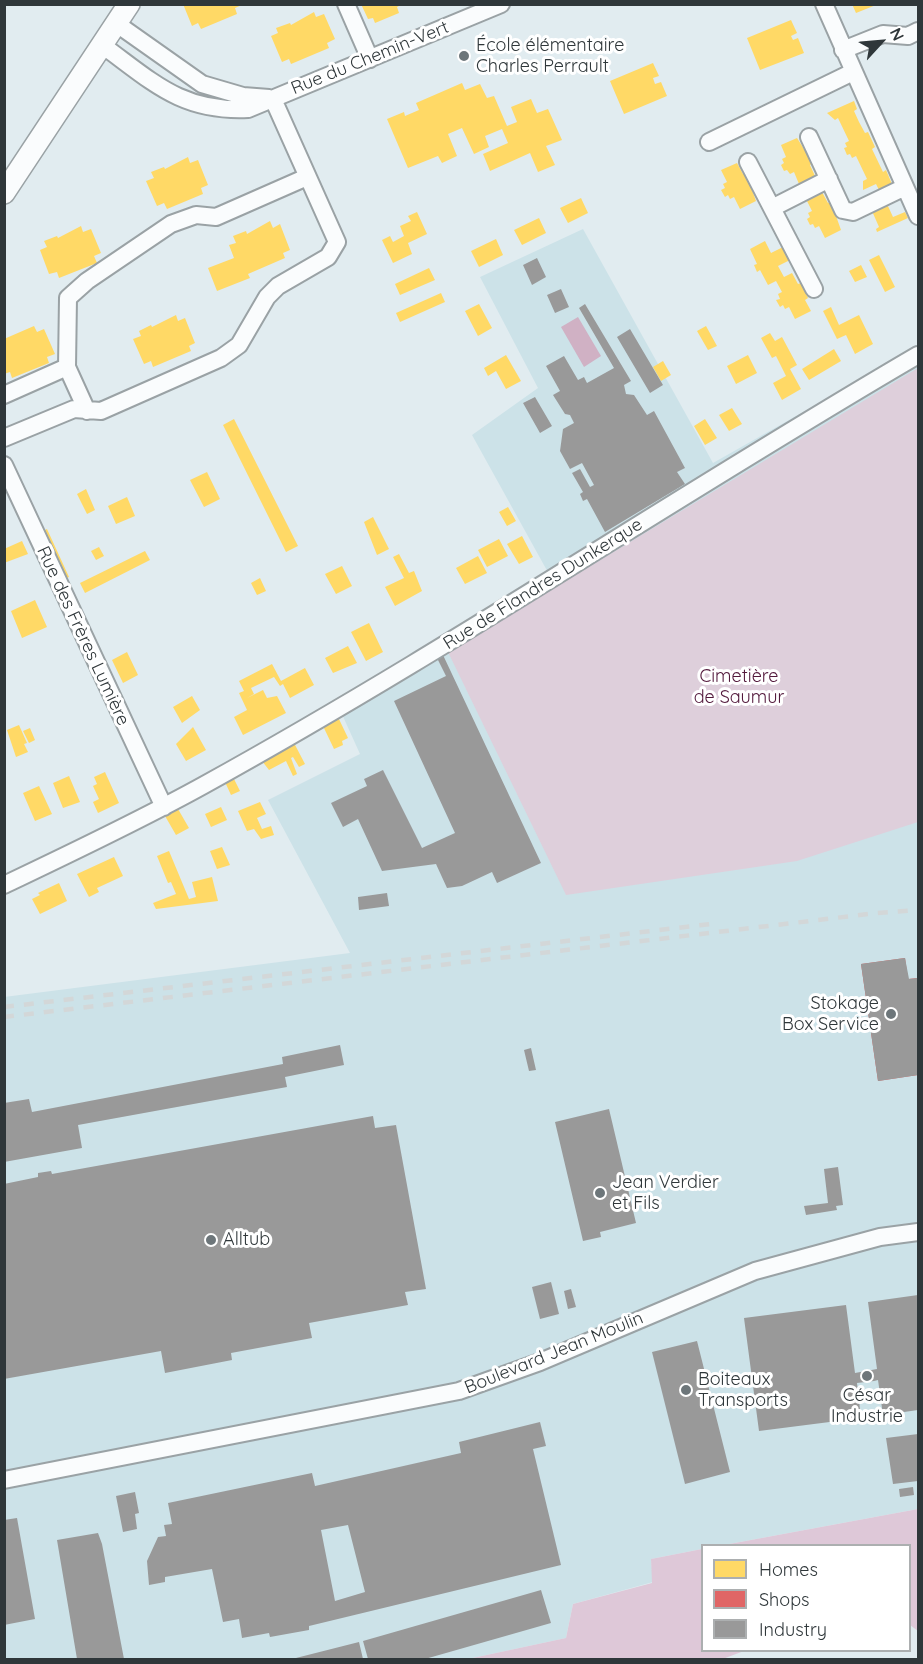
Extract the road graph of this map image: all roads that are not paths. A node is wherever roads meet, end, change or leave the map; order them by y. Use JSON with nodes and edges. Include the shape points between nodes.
{"nodes":[{"id":1,"x":129,"y":4,"type":"edge"},
{"id":2,"x":346,"y":4,"type":"edge"},
{"id":3,"x":824,"y":4,"type":"edge"},
{"id":4,"x":491,"y":6,"type":"edge"},
{"id":5,"x":117,"y":24,"type":"junction"},
{"id":6,"x":918,"y":31,"type":"edge"},
{"id":7,"x":102,"y":45,"type":"junction"},
{"id":8,"x":843,"y":50,"type":"junction"},
{"id":9,"x":370,"y":59,"type":"junction"},
{"id":10,"x":853,"y":72,"type":"junction"},
{"id":11,"x":273,"y":99,"type":"junction"},
{"id":12,"x":809,"y":137,"type":"dead end"},
{"id":13,"x":709,"y":142,"type":"dead end"},
{"id":14,"x":748,"y":162,"type":"dead end"},
{"id":15,"x":307,"y":177,"type":"junction"},
{"id":16,"x":829,"y":180,"type":"junction"},
{"id":17,"x":905,"y":187,"type":"junction"},
{"id":18,"x":4,"y":193,"type":"edge"},
{"id":19,"x":772,"y":208,"type":"junction"},
{"id":20,"x":918,"y":216,"type":"edge"},
{"id":21,"x":814,"y":289,"type":"dead end"},
{"id":22,"x":918,"y":355,"type":"edge"},
{"id":23,"x":67,"y":367,"type":"junction"},
{"id":24,"x":4,"y":395,"type":"edge"},
{"id":25,"x":87,"y":411,"type":"junction"},
{"id":26,"x":4,"y":438,"type":"edge"},
{"id":27,"x":4,"y":465,"type":"edge"},
{"id":28,"x":164,"y":807,"type":"junction"},
{"id":29,"x":4,"y":885,"type":"edge"},
{"id":30,"x":918,"y":1232,"type":"edge"},
{"id":31,"x":4,"y":1480,"type":"edge"}],
"edges":[{"from":1,"to":5,"type":"main road"},
{"from":2,"to":9,"type":"street"},
{"from":3,"to":8,"type":"street"},
{"from":4,"to":9,"type":"street","name":"Rue du Chemin-Vert"},
{"from":5,"to":7,"type":"main road"},
{"from":5,"to":11,"type":"street","name":"Rue du Chemin-Vert","via":[[202,84],[243,96]]},
{"from":6,"to":8,"type":"street","via":[[908,36],[883,34]]},
{"from":7,"to":11,"type":"street","name":"Rue du Chemin-Vert","via":[[175,97],[196,105],[248,109]]},
{"from":7,"to":18,"type":"main road"},
{"from":8,"to":10,"type":"street"},
{"from":9,"to":11,"type":"street","name":"Rue du Chemin-Vert"},
{"from":10,"to":13,"type":"street"},
{"from":10,"to":17,"type":"street"},
{"from":11,"to":15,"type":"street"},
{"from":12,"to":16,"type":"street"},
{"from":14,"to":19,"type":"street"},
{"from":15,"to":23,"type":"street","via":[[216,217],[196,215],[171,224],[87,281],[68,298]]},
{"from":15,"to":25,"type":"street","via":[[337,242],[328,257],[278,286],[267,297],[239,345],[221,358],[101,411]]},
{"from":16,"to":17,"type":"street","via":[[843,210],[853,212]]},
{"from":16,"to":19,"type":"street"},
{"from":17,"to":20,"type":"street"},
{"from":19,"to":21,"type":"street"},
{"from":22,"to":28,"type":"street","name":"Rue de Flandres Dunkerque","via":[[311,725]]},
{"from":23,"to":24,"type":"street"},
{"from":23,"to":25,"type":"street"},
{"from":25,"to":26,"type":"street","via":[[74,409]]},
{"from":27,"to":28,"type":"street","name":"Rue des Frères Lumière"},
{"from":28,"to":29,"type":"street","name":"Rue de Flandres Dunkerque"},
{"from":30,"to":31,"type":"street","name":"Boulevard Jean Moulin","via":[[880,1237],[755,1271],[540,1362],[459,1391]]}]}
